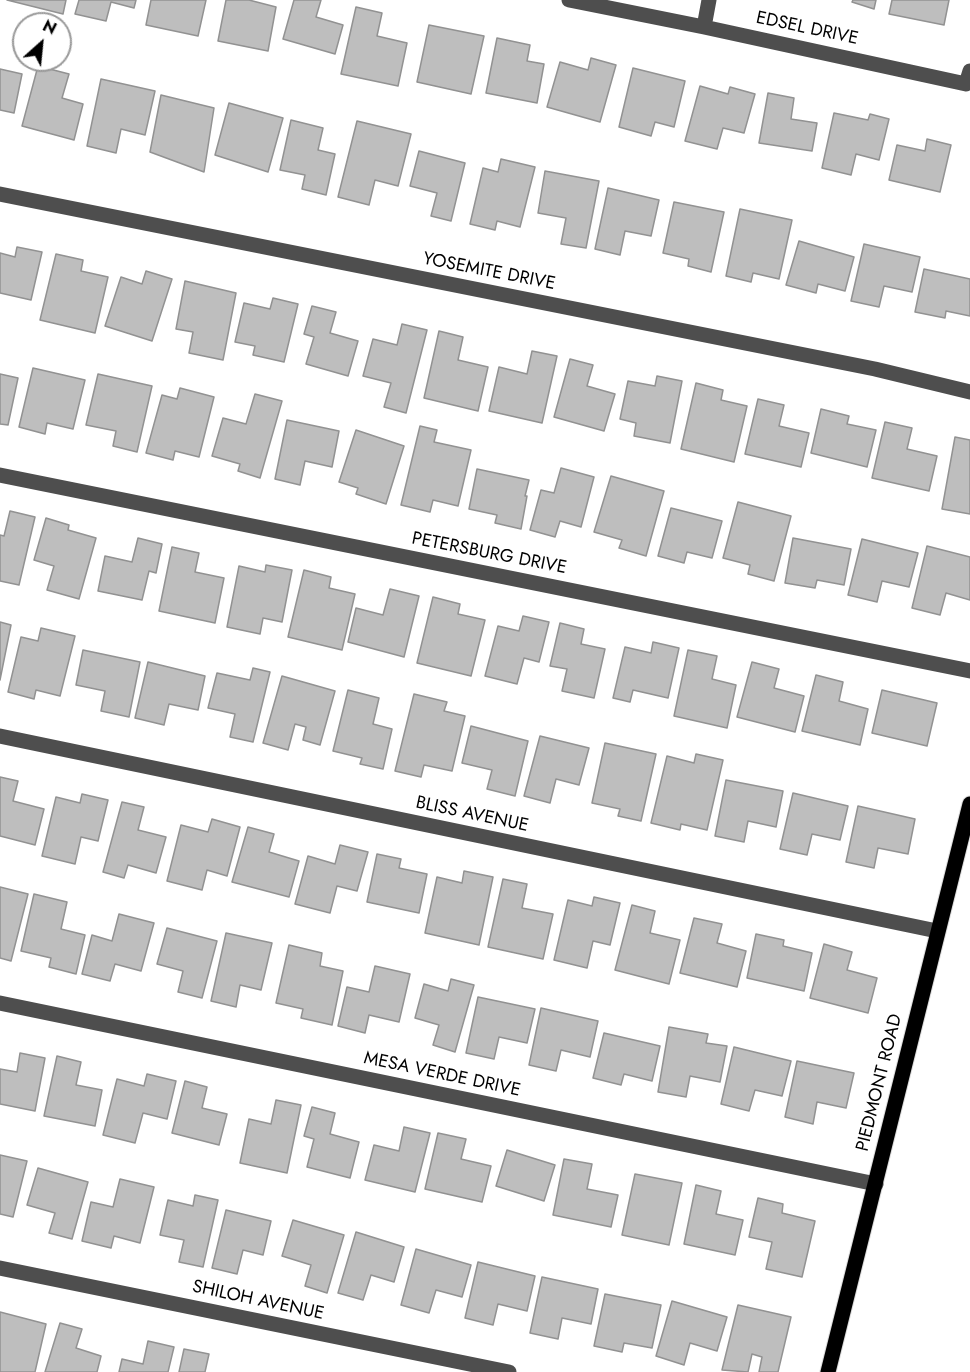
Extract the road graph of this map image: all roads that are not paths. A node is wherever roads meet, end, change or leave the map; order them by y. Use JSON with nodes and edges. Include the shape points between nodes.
{"nodes":[{"id":1,"x":569,"y":0,"type":"edge"},
{"id":2,"x":709,"y":0,"type":"edge"},
{"id":3,"x":704,"y":27,"type":"junction"},
{"id":4,"x":968,"y":77,"type":"edge"},
{"id":5,"x":0,"y":194,"type":"edge"},
{"id":6,"x":970,"y":392,"type":"edge"},
{"id":7,"x":0,"y":476,"type":"edge"},
{"id":8,"x":970,"y":671,"type":"edge"},
{"id":9,"x":0,"y":736,"type":"edge"},
{"id":10,"x":970,"y":804,"type":"edge"},
{"id":11,"x":937,"y":931,"type":"junction"},
{"id":12,"x":0,"y":1003,"type":"edge"},
{"id":13,"x":876,"y":1184,"type":"junction"},
{"id":14,"x":0,"y":1268,"type":"edge"},
{"id":15,"x":509,"y":1372,"type":"edge"},
{"id":16,"x":828,"y":1372,"type":"edge"}],
"edges":[{"from":1,"to":3,"type":"street","name":"EDSEL DRIVE"},
{"from":2,"to":3,"type":"street"},
{"from":3,"to":4,"type":"street","name":"EDSEL DRIVE"},
{"from":5,"to":6,"type":"street","name":"YOSEMITE DRIVE","via":[[852,364]]},
{"from":7,"to":8,"type":"street","name":"PETERSBURG DRIVE"},
{"from":9,"to":11,"type":"street","name":"BLISS AVENUE"},
{"from":10,"to":11,"type":"main road","name":"PIEDMONT ROAD"},
{"from":11,"to":13,"type":"main road","name":"PIEDMONT ROAD"},
{"from":12,"to":13,"type":"street","name":"MESA VERDE DRIVE"},
{"from":13,"to":16,"type":"main road","name":"PIEDMONT ROAD"},
{"from":14,"to":15,"type":"street","name":"SHILOH AVENUE"}]}
